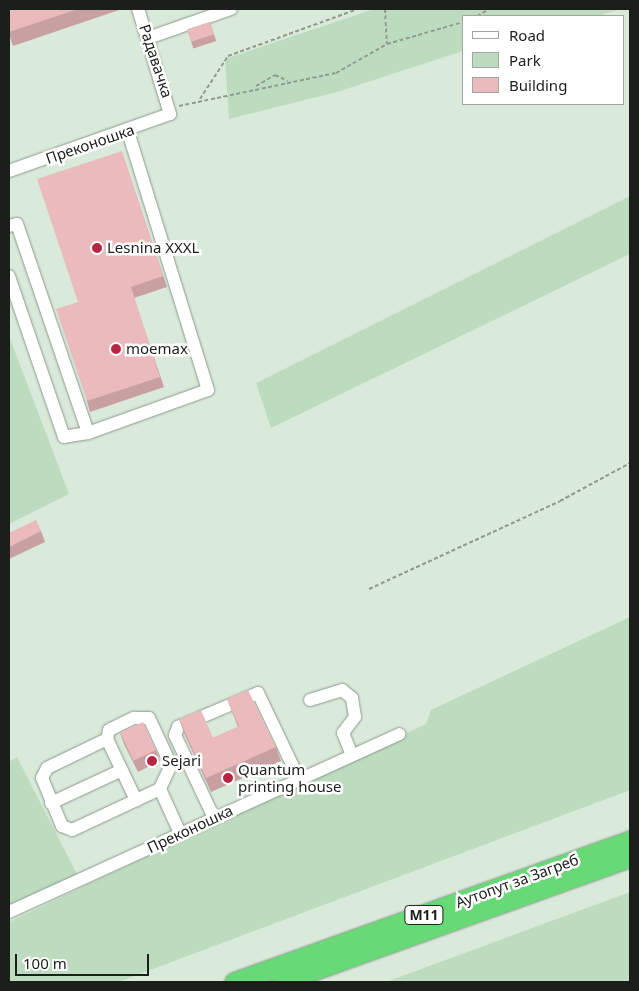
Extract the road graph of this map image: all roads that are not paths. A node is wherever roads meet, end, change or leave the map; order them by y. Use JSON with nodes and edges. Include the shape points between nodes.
{"nodes":[{"id":1,"x":138,"y":9,"type":"edge"},
{"id":2,"x":231,"y":9,"type":"edge"},
{"id":3,"x":196,"y":14,"type":"edge"},
{"id":4,"x":148,"y":38,"type":"junction"},
{"id":5,"x":170,"y":112,"type":"joint"},
{"id":6,"x":128,"y":131,"type":"junction"},
{"id":7,"x":10,"y":167,"type":"edge"},
{"id":8,"x":9,"y":226,"type":"edge"},
{"id":9,"x":9,"y":276,"type":"edge"},
{"id":10,"x":88,"y":433,"type":"junction"},
{"id":11,"x":310,"y":700,"type":"dead end"},
{"id":12,"x":399,"y":734,"type":"dead end"},
{"id":13,"x":107,"y":739,"type":"junction"},
{"id":14,"x":352,"y":755,"type":"junction"},
{"id":15,"x":122,"y":770,"type":"junction"},
{"id":16,"x":299,"y":779,"type":"junction"},
{"id":17,"x":160,"y":789,"type":"junction"},
{"id":18,"x":136,"y":800,"type":"junction"},
{"id":19,"x":51,"y":803,"type":"junction"},
{"id":20,"x":214,"y":818,"type":"junction"},
{"id":21,"x":180,"y":833,"type":"junction"},
{"id":22,"x":630,"y":840,"type":"edge"},
{"id":23,"x":630,"y":857,"type":"edge"},
{"id":24,"x":9,"y":912,"type":"edge"},
{"id":25,"x":234,"y":982,"type":"edge"},
{"id":26,"x":281,"y":982,"type":"edge"}],
"edges":[{"from":1,"to":4,"type":"street","name":"Радавачка"},
{"from":2,"to":3,"type":"street"},
{"from":3,"to":4,"type":"street"},
{"from":4,"to":5,"type":"street","name":"Радавачка"},
{"from":5,"to":6,"type":"street","name":"Преконошка"},
{"from":6,"to":7,"type":"street","name":"Преконошка"},
{"from":6,"to":10,"type":"street","via":[[208,390]]},
{"from":8,"to":10,"type":"street","via":[[17,224]]},
{"from":9,"to":10,"type":"street","via":[[64,437]]},
{"from":11,"to":14,"type":"street","via":[[342,690],[352,698],[355,717],[344,733]]},
{"from":12,"to":14,"type":"street","name":"Преконошка"},
{"from":13,"to":15,"type":"street"},
{"from":13,"to":17,"type":"street","via":[[109,730],[134,718],[149,718],[171,765]]},
{"from":13,"to":19,"type":"street","via":[[44,771],[42,785]]},
{"from":14,"to":16,"type":"street","name":"Преконошка"},
{"from":15,"to":18,"type":"street"},
{"from":15,"to":19,"type":"street"},
{"from":16,"to":20,"type":"street","name":"Преконошка"},
{"from":16,"to":20,"type":"street","via":[[258,693],[178,727],[175,735]]},
{"from":17,"to":18,"type":"street"},
{"from":17,"to":21,"type":"street"},
{"from":18,"to":19,"type":"street","via":[[72,830],[62,826]]},
{"from":20,"to":21,"type":"street","name":"Преконошка"},
{"from":21,"to":24,"type":"street","name":"Преконошка"},
{"from":22,"to":25,"type":"highway","name":"Аутопут за Загреб","number":"M11"},
{"from":23,"to":26,"type":"highway","name":"Аутопут за Загреб","number":"M11"}]}
